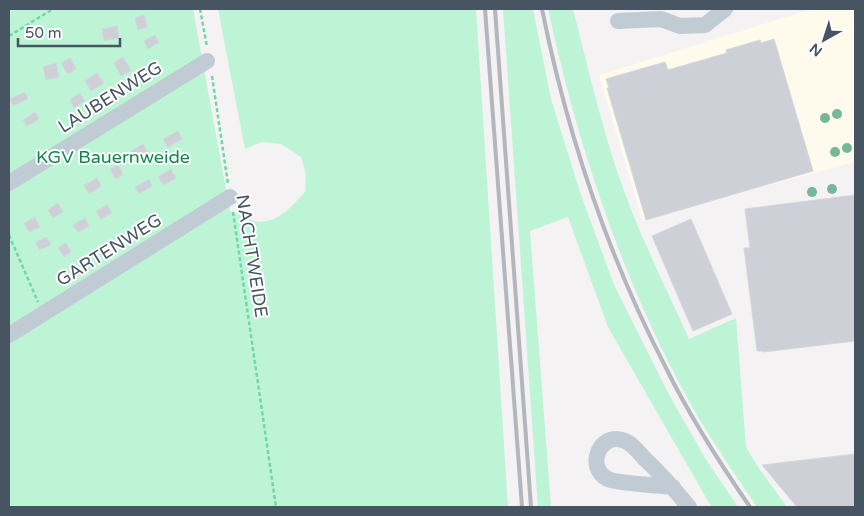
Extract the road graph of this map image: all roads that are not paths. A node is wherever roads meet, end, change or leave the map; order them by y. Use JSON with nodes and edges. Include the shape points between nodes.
{"nodes":[{"id":1,"x":725,"y":9,"type":"edge"},
{"id":2,"x":618,"y":21,"type":"dead end"},
{"id":3,"x":207,"y":61,"type":"road end"},
{"id":4,"x":9,"y":183,"type":"edge"},
{"id":5,"x":230,"y":197,"type":"road end"},
{"id":6,"x":9,"y":335,"type":"edge"},
{"id":7,"x":673,"y":487,"type":"dead end"},
{"id":8,"x":689,"y":507,"type":"edge"}],
"edges":[{"from":1,"to":2,"type":"street","via":[[705,25],[680,26],[661,19]]},
{"from":3,"to":4,"type":"street","name":"LAUBENWEG"},
{"from":5,"to":6,"type":"street","name":"GARTENWEG"},
{"from":7,"to":8,"type":"street"}]}
